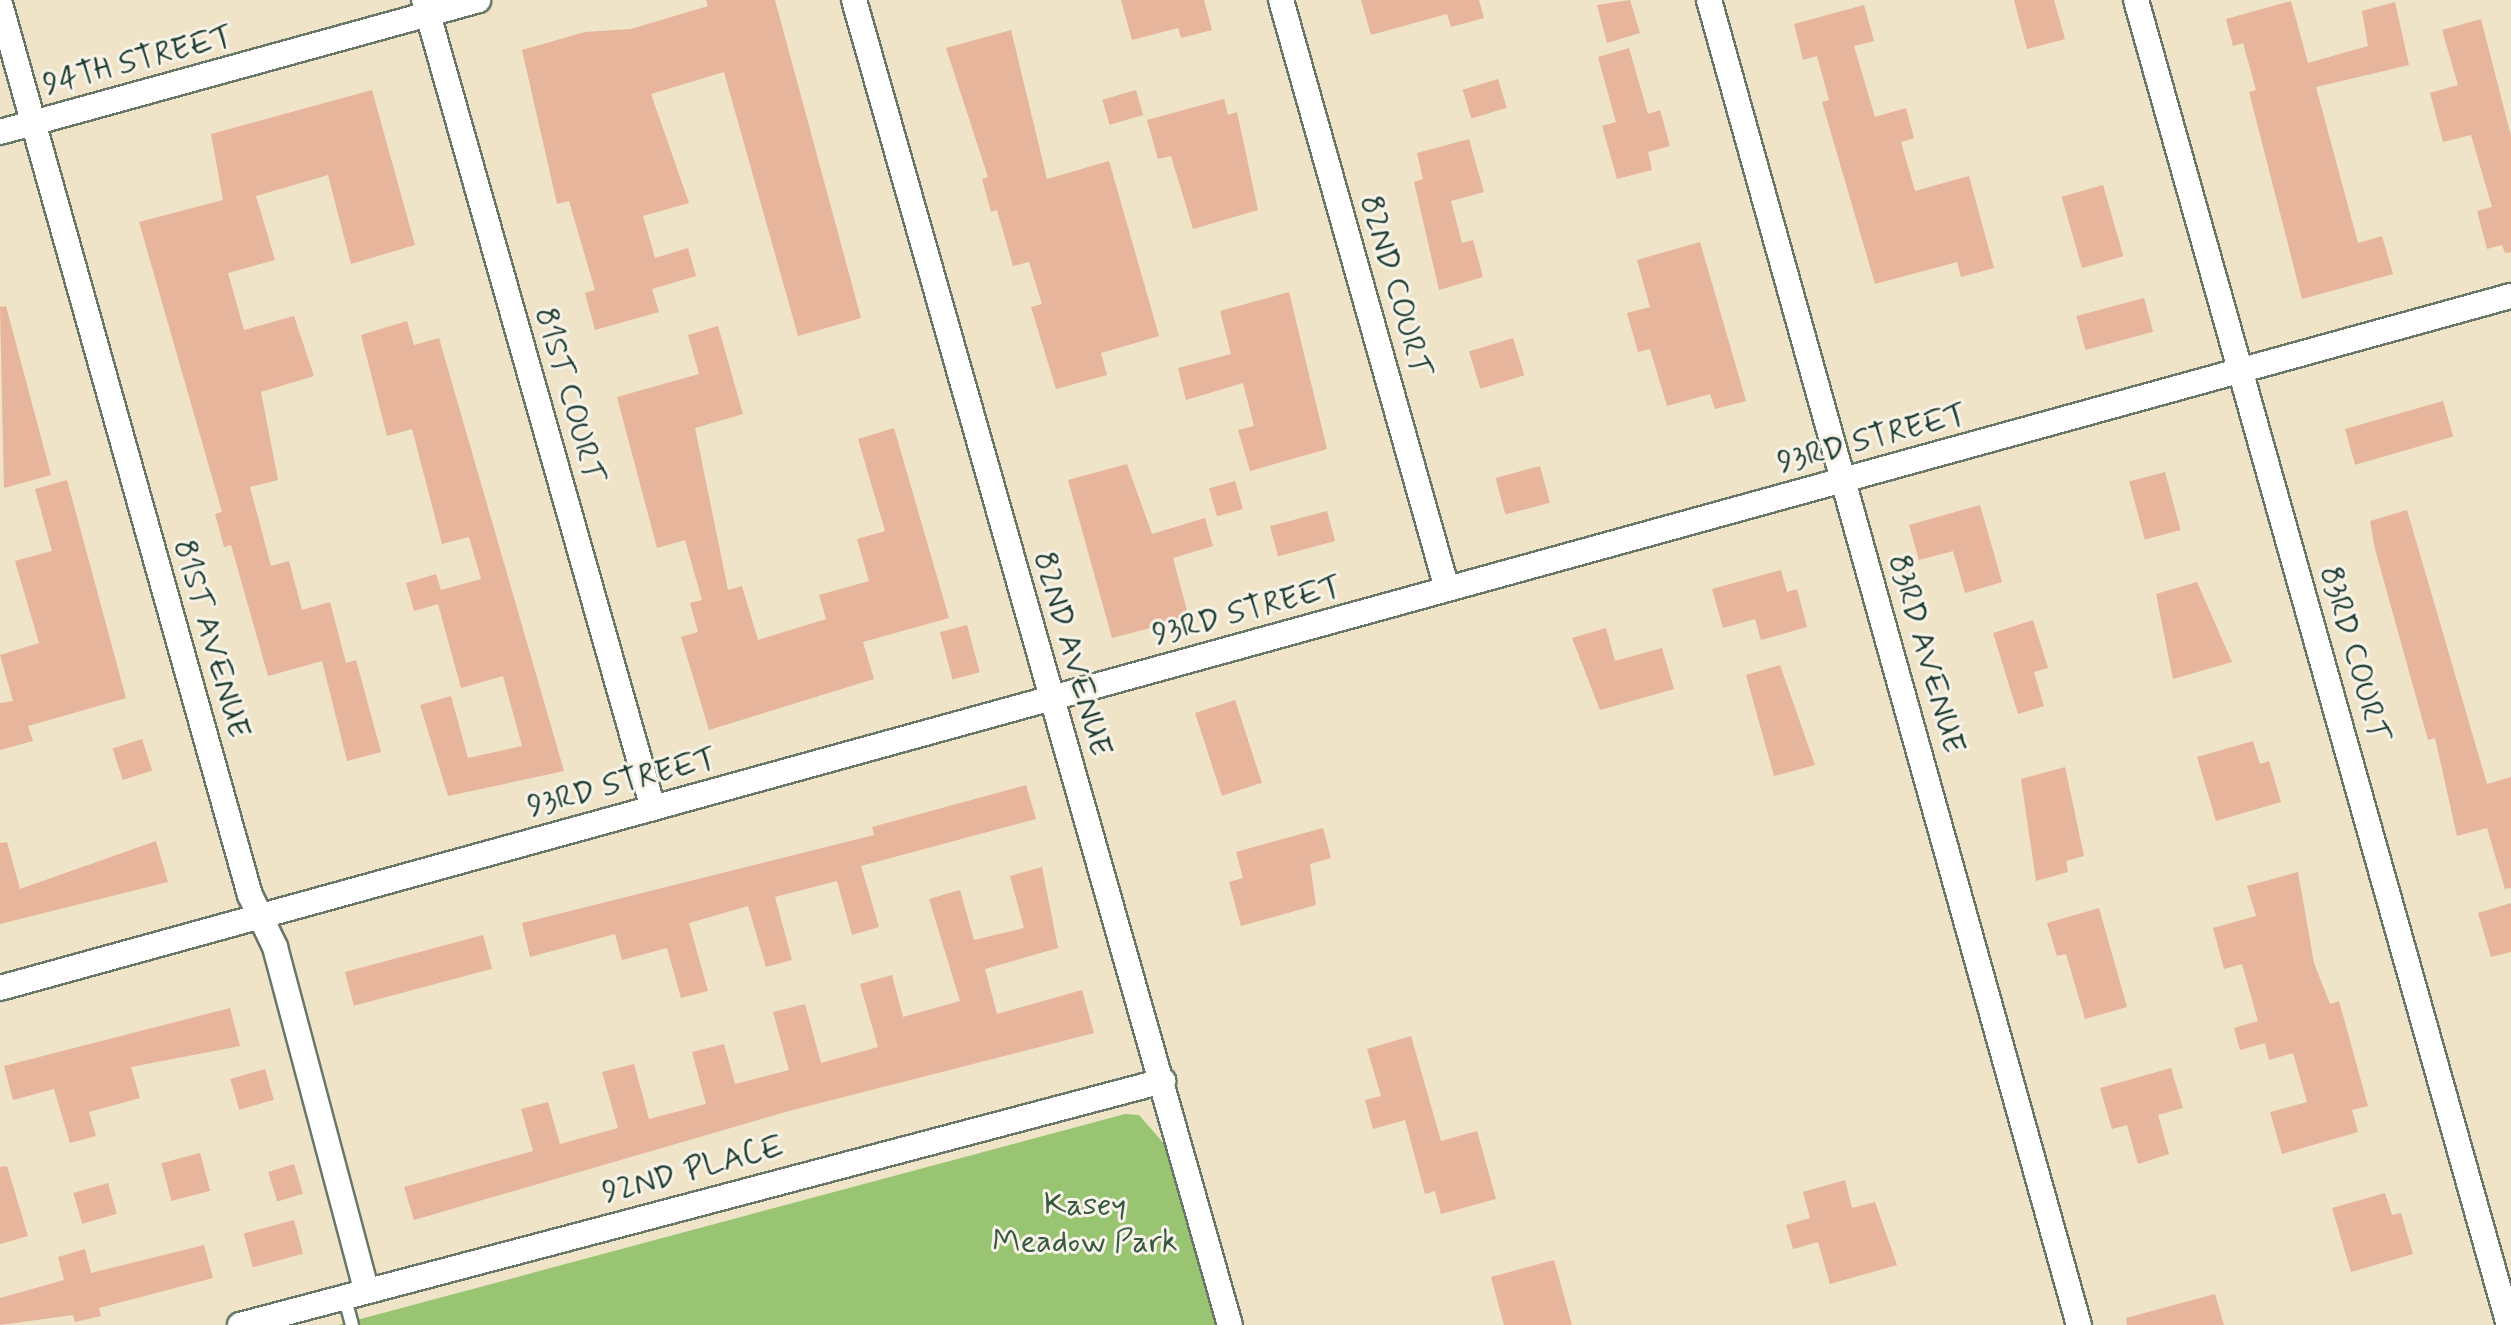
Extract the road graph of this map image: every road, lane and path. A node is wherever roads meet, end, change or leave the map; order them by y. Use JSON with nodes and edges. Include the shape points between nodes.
{"nodes":[{"id":1,"x":478,"y":0,"type":"edge"},
{"id":2,"x":854,"y":0,"type":"edge"},
{"id":3,"x":1281,"y":0,"type":"edge"},
{"id":4,"x":1709,"y":0,"type":"edge"},
{"id":5,"x":2136,"y":0,"type":"edge"},
{"id":6,"x":0,"y":4,"type":"edge"},
{"id":7,"x":426,"y":7,"type":"edge"},
{"id":8,"x":34,"y":122,"type":"junction"},
{"id":9,"x":0,"y":132,"type":"edge"},
{"id":10,"x":2511,"y":296,"type":"edge"},
{"id":11,"x":2241,"y":371,"type":"junction"},
{"id":12,"x":1844,"y":480,"type":"junction"},
{"id":13,"x":1447,"y":589,"type":"junction"},
{"id":14,"x":1050,"y":698,"type":"junction"},
{"id":15,"x":653,"y":808,"type":"junction"},
{"id":16,"x":260,"y":916,"type":"junction"},
{"id":17,"x":0,"y":988,"type":"edge"},
{"id":18,"x":1163,"y":1081,"type":"junction"},
{"id":19,"x":355,"y":1292,"type":"junction"},
{"id":20,"x":240,"y":1325,"type":"edge"},
{"id":21,"x":352,"y":1325,"type":"edge"},
{"id":22,"x":1230,"y":1325,"type":"edge"},
{"id":23,"x":2079,"y":1325,"type":"edge"},
{"id":24,"x":2509,"y":1325,"type":"edge"}],
"edges":[{"from":1,"to":7,"type":"street","name":"94TH STREET"},
{"from":2,"to":14,"type":"street","name":"82ND AVENUE"},
{"from":3,"to":13,"type":"street","name":"82ND COURT"},
{"from":4,"to":12,"type":"street","name":"83RD AVENUE"},
{"from":5,"to":11,"type":"street","name":"83RD COURT"},
{"from":6,"to":8,"type":"street","name":"81ST AVENUE"},
{"from":7,"to":8,"type":"street","name":"94TH STREET"},
{"from":7,"to":15,"type":"street","name":"81ST COURT"},
{"from":8,"to":9,"type":"street","name":"94TH STREET"},
{"from":8,"to":16,"type":"street","name":"81ST AVENUE"},
{"from":10,"to":11,"type":"street","name":"93RD STREET"},
{"from":11,"to":12,"type":"street","name":"93RD STREET"},
{"from":11,"to":24,"type":"street","name":"83RD COURT"},
{"from":12,"to":13,"type":"street","name":"93RD STREET"},
{"from":12,"to":23,"type":"street","name":"83RD AVENUE"},
{"from":13,"to":14,"type":"street","name":"93RD STREET"},
{"from":14,"to":15,"type":"street","name":"93RD STREET"},
{"from":14,"to":18,"type":"street","name":"82ND AVENUE"},
{"from":15,"to":16,"type":"street","name":"93RD STREET"},
{"from":16,"to":17,"type":"street","name":"93RD STREET"},
{"from":16,"to":19,"type":"street","name":"81ST AVENUE","via":[[275,947]]},
{"from":18,"to":19,"type":"street","name":"92ND PLACE"},
{"from":18,"to":22,"type":"street","name":"82ND AVENUE"},
{"from":19,"to":20,"type":"street","name":"92ND PLACE"},
{"from":19,"to":21,"type":"lane"}]}
